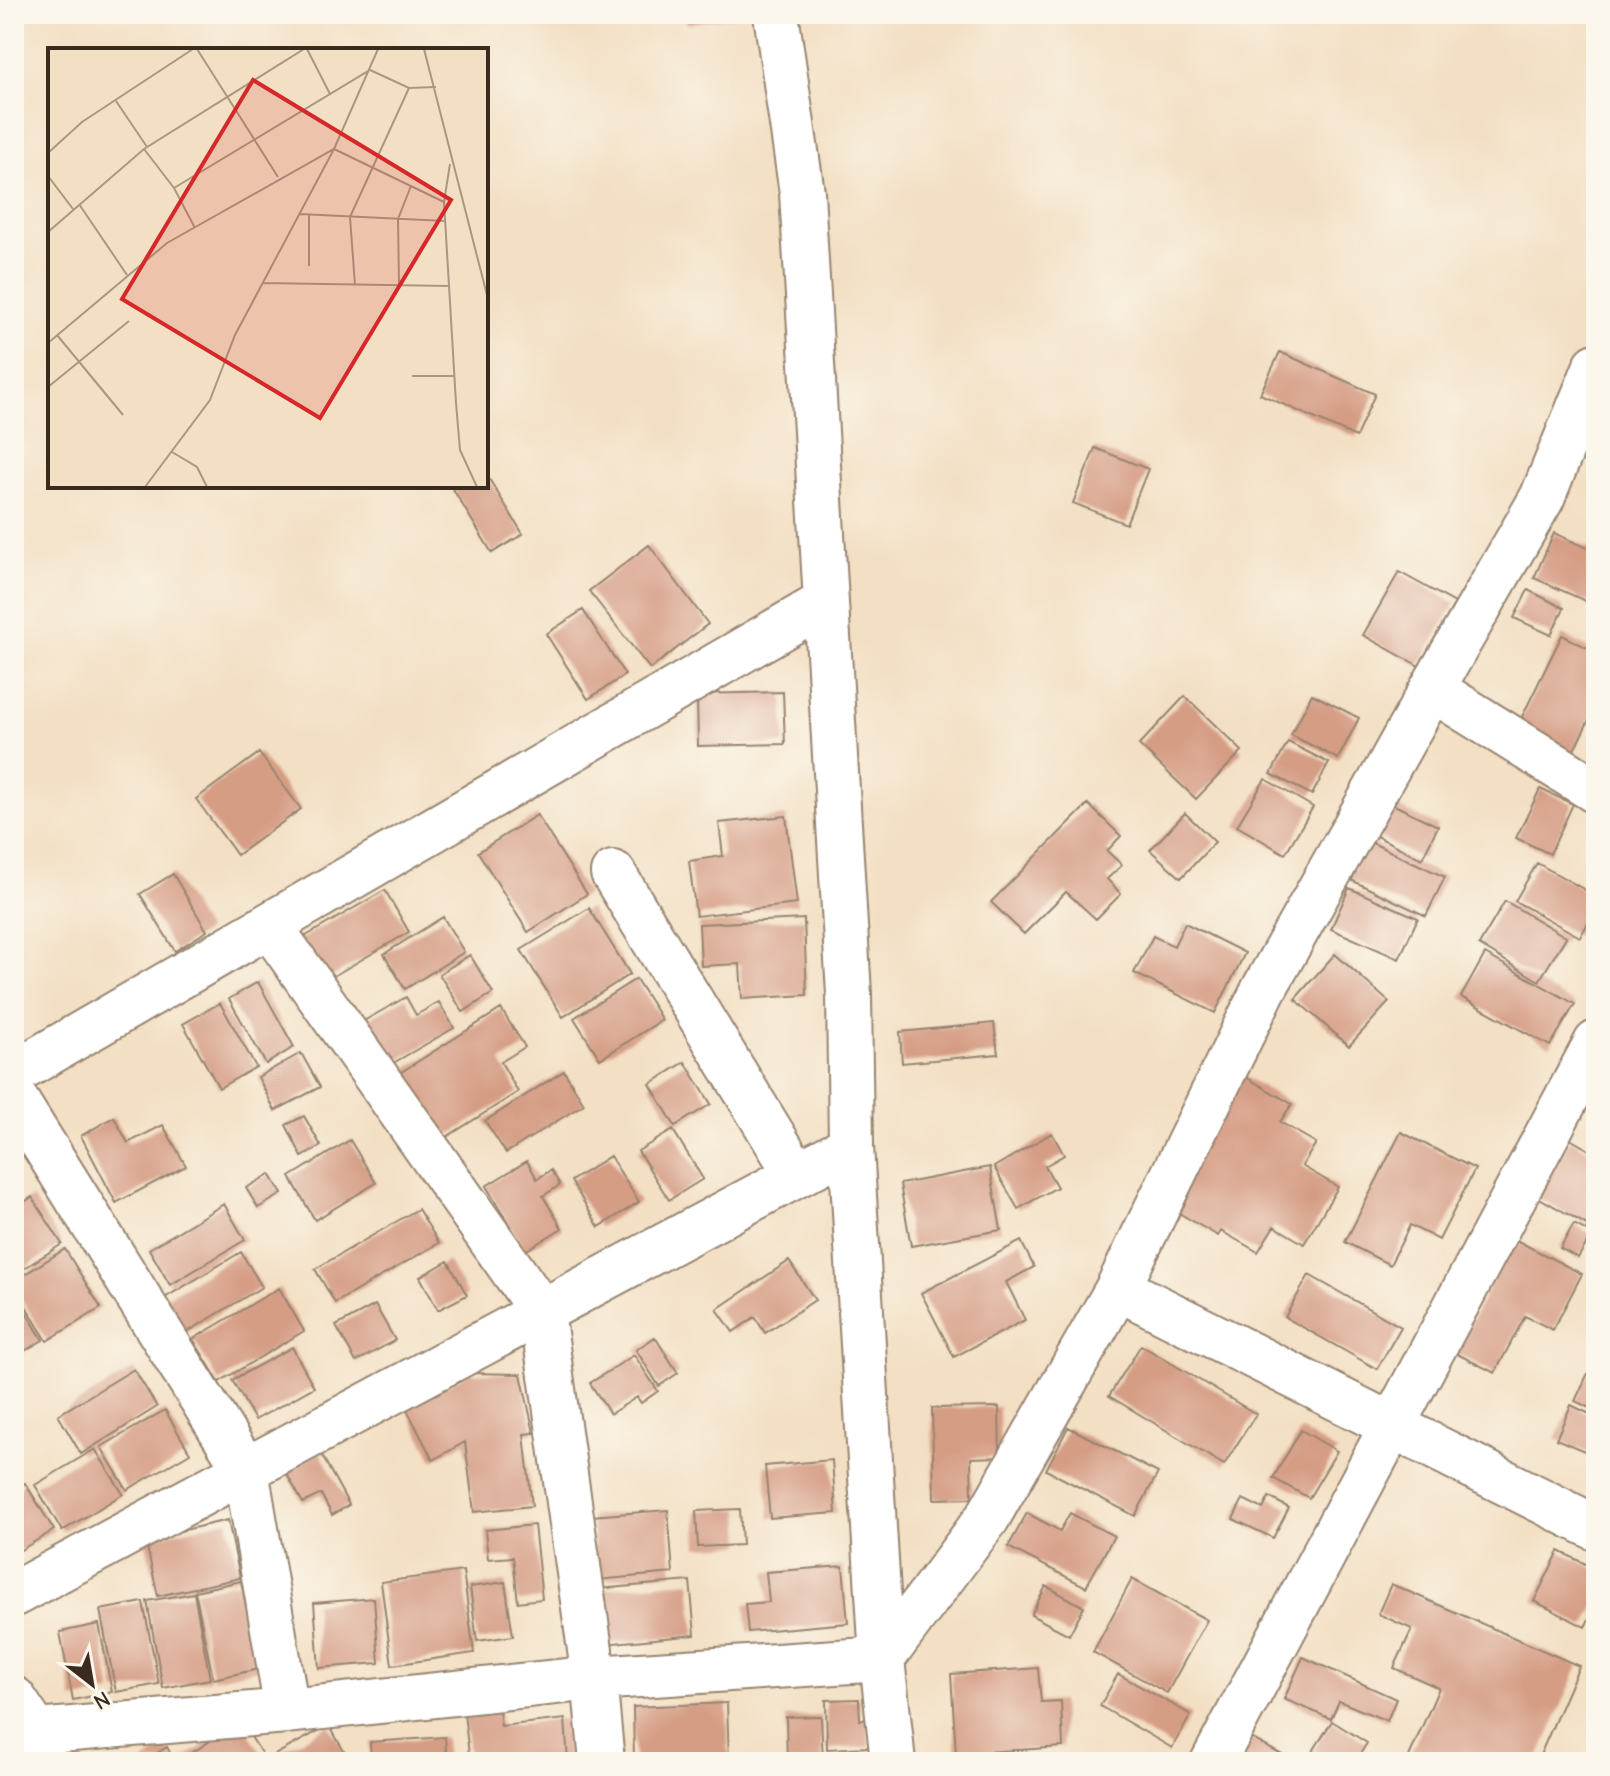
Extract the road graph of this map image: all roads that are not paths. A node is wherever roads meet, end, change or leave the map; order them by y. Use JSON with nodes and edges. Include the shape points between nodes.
{"nodes":[{"id":1,"x":776,"y":14,"type":"edge"},
{"id":2,"x":1596,"y":366,"type":"edge"},
{"id":3,"x":826,"y":602,"type":"junction"},
{"id":4,"x":1432,"y":689,"type":"junction"},
{"id":5,"x":1596,"y":791,"type":"edge"},
{"id":6,"x":613,"y":873,"type":"dead end"},
{"id":7,"x":269,"y":925,"type":"junction"},
{"id":8,"x":1596,"y":1043,"type":"edge"},
{"id":9,"x":14,"y":1073,"type":"edge"},
{"id":10,"x":14,"y":1097,"type":"edge"},
{"id":11,"x":851,"y":1146,"type":"junction"},
{"id":12,"x":797,"y":1175,"type":"junction"},
{"id":13,"x":1118,"y":1288,"type":"junction"},
{"id":14,"x":542,"y":1312,"type":"junction"},
{"id":15,"x":1393,"y":1427,"type":"junction"},
{"id":16,"x":246,"y":1470,"type":"junction"},
{"id":17,"x":1596,"y":1528,"type":"edge"},
{"id":18,"x":14,"y":1594,"type":"edge"},
{"id":19,"x":882,"y":1659,"type":"junction"},
{"id":20,"x":594,"y":1678,"type":"junction"},
{"id":21,"x":287,"y":1711,"type":"junction"},
{"id":22,"x":31,"y":1731,"type":"edge"},
{"id":23,"x":602,"y":1762,"type":"edge"},
{"id":24,"x":893,"y":1762,"type":"edge"},
{"id":25,"x":1213,"y":1762,"type":"edge"}],
"edges":[{"from":1,"to":3,"type":"street","via":[[802,193]]},
{"from":2,"to":4,"type":"street","via":[[1542,498]]},
{"from":3,"to":7,"type":"street"},
{"from":3,"to":11,"type":"street","via":[[849,994]]},
{"from":4,"to":5,"type":"street"},
{"from":4,"to":13,"type":"street","via":[[1264,989]]},
{"from":6,"to":12,"type":"street"},
{"from":7,"to":9,"type":"street"},
{"from":7,"to":14,"type":"street"},
{"from":8,"to":15,"type":"street"},
{"from":10,"to":16,"type":"street"},
{"from":11,"to":12,"type":"street"},
{"from":11,"to":19,"type":"street"},
{"from":12,"to":14,"type":"street"},
{"from":13,"to":15,"type":"street"},
{"from":13,"to":19,"type":"street","via":[[988,1517]]},
{"from":14,"to":16,"type":"street"},
{"from":14,"to":20,"type":"street"},
{"from":15,"to":17,"type":"street"},
{"from":15,"to":25,"type":"street"},
{"from":16,"to":18,"type":"street"},
{"from":16,"to":21,"type":"street"},
{"from":19,"to":20,"type":"street"},
{"from":19,"to":24,"type":"street"},
{"from":20,"to":21,"type":"street"},
{"from":20,"to":23,"type":"street"},
{"from":21,"to":22,"type":"street"}]}
